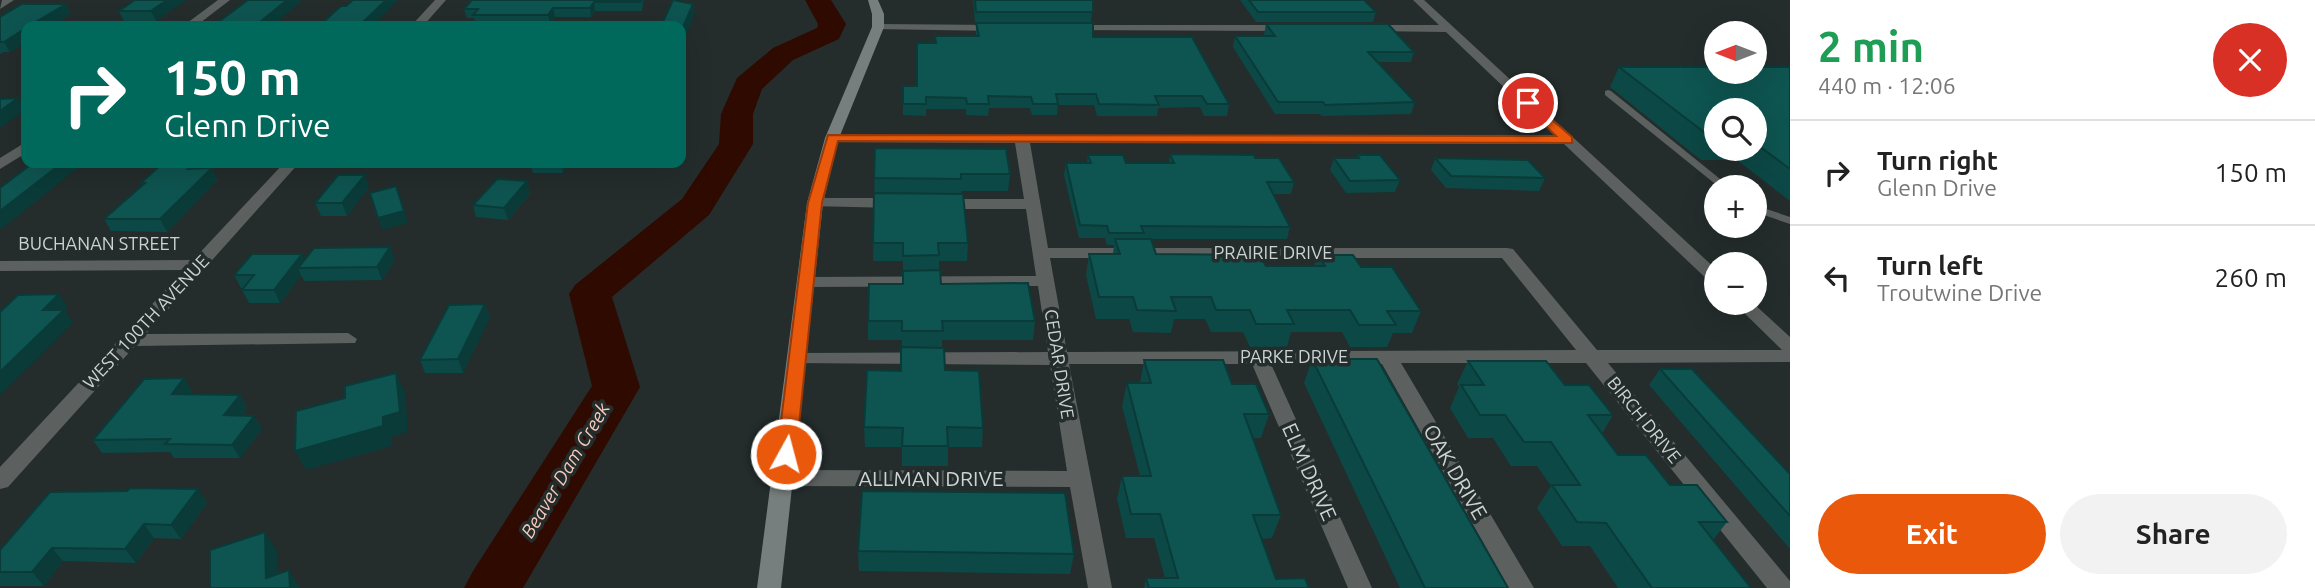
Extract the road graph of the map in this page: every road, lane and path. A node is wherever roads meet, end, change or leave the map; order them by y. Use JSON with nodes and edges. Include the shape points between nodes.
{"nodes":[{"id":1,"x":9,"y":0,"type":"edge"},
{"id":2,"x":225,"y":0,"type":"edge"},
{"id":3,"x":441,"y":0,"type":"edge"},
{"id":4,"x":873,"y":0,"type":"edge"},
{"id":5,"x":1418,"y":0,"type":"edge"},
{"id":6,"x":0,"y":6,"type":"edge"},
{"id":7,"x":196,"y":21,"type":"edge"},
{"id":8,"x":422,"y":21,"type":"edge"},
{"id":9,"x":878,"y":27,"type":"junction"},
{"id":10,"x":1014,"y":28,"type":"edge"},
{"id":11,"x":1053,"y":28,"type":"edge"},
{"id":12,"x":1296,"y":28,"type":"edge"},
{"id":13,"x":1352,"y":28,"type":"edge"},
{"id":14,"x":1449,"y":29,"type":"junction"},
{"id":15,"x":1608,"y":93,"type":"dead end"},
{"id":16,"x":832,"y":138,"type":"junction"},
{"id":17,"x":1022,"y":140,"type":"junction"},
{"id":18,"x":1568,"y":140,"type":"junction"},
{"id":19,"x":21,"y":150,"type":"edge"},
{"id":20,"x":0,"y":165,"type":"edge"},
{"id":21,"x":287,"y":168,"type":"edge"},
{"id":22,"x":1710,"y":175,"type":"edge"},
{"id":23,"x":815,"y":203,"type":"junction"},
{"id":24,"x":1031,"y":204,"type":"junction"},
{"id":25,"x":1767,"y":212,"type":"edge"},
{"id":26,"x":1790,"y":221,"type":"edge"},
{"id":27,"x":1039,"y":253,"type":"junction"},
{"id":28,"x":1507,"y":253,"type":"joint"},
{"id":29,"x":198,"y":265,"type":"junction"},
{"id":30,"x":0,"y":266,"type":"edge"},
{"id":31,"x":1704,"y":267,"type":"edge"},
{"id":32,"x":1046,"y":281,"type":"junction"},
{"id":33,"x":807,"y":282,"type":"junction"},
{"id":34,"x":1756,"y":315,"type":"edge"},
{"id":35,"x":348,"y":339,"type":"dead end"},
{"id":36,"x":129,"y":340,"type":"junction"},
{"id":37,"x":1790,"y":347,"type":"edge"},
{"id":38,"x":1593,"y":356,"type":"junction"},
{"id":39,"x":1790,"y":356,"type":"edge"},
{"id":40,"x":1258,"y":357,"type":"junction"},
{"id":41,"x":1388,"y":357,"type":"junction"},
{"id":42,"x":798,"y":359,"type":"junction"},
{"id":43,"x":1058,"y":359,"type":"junction"},
{"id":44,"x":784,"y":478,"type":"junction"},
{"id":45,"x":1079,"y":479,"type":"junction"},
{"id":46,"x":0,"y":481,"type":"edge"},
{"id":47,"x":769,"y":588,"type":"edge"},
{"id":48,"x":1100,"y":588,"type":"edge"},
{"id":49,"x":1360,"y":588,"type":"edge"},
{"id":50,"x":1522,"y":588,"type":"edge"},
{"id":51,"x":1781,"y":588,"type":"edge"}],
"edges":[{"from":1,"to":6,"type":"street"},
{"from":2,"to":7,"type":"street"},
{"from":3,"to":8,"type":"street"},
{"from":4,"to":9,"type":"street"},
{"from":5,"to":14,"type":"street"},
{"from":9,"to":10,"type":"street"},
{"from":9,"to":16,"type":"street"},
{"from":11,"to":12,"type":"street"},
{"from":13,"to":14,"type":"street"},
{"from":14,"to":18,"type":"street"},
{"from":15,"to":22,"type":"lane"},
{"from":16,"to":17,"type":"street"},
{"from":16,"to":23,"type":"street"},
{"from":17,"to":18,"type":"street"},
{"from":17,"to":24,"type":"street","name":"CEDAR DRIVE"},
{"from":18,"to":31,"type":"street"},
{"from":19,"to":20,"type":"street"},
{"from":21,"to":29,"type":"street","name":"WEST 100TH AVENUE"},
{"from":23,"to":24,"type":"street"},
{"from":23,"to":33,"type":"street"},
{"from":24,"to":27,"type":"street","name":"CEDAR DRIVE"},
{"from":25,"to":26,"type":"lane"},
{"from":27,"to":28,"type":"street","name":"PRAIRIE DRIVE"},
{"from":27,"to":32,"type":"street","name":"CEDAR DRIVE"},
{"from":28,"to":38,"type":"street","name":"BIRCH DRIVE"},
{"from":29,"to":30,"type":"street","name":"BUCHANAN STREET"},
{"from":29,"to":36,"type":"street","name":"WEST 100TH AVENUE"},
{"from":32,"to":33,"type":"street"},
{"from":32,"to":43,"type":"street","name":"CEDAR DRIVE"},
{"from":33,"to":42,"type":"street"},
{"from":34,"to":37,"type":"street"},
{"from":35,"to":36,"type":"street"},
{"from":36,"to":46,"type":"street","name":"WEST 100TH AVENUE"},
{"from":38,"to":39,"type":"street","name":"PARKE DRIVE"},
{"from":38,"to":41,"type":"street","name":"PARKE DRIVE"},
{"from":38,"to":51,"type":"street","name":"BIRCH DRIVE"},
{"from":40,"to":41,"type":"street","name":"PARKE DRIVE"},
{"from":40,"to":43,"type":"street","name":"PARKE DRIVE"},
{"from":40,"to":49,"type":"street","name":"ELM DRIVE"},
{"from":41,"to":50,"type":"street","name":"OAK DRIVE"},
{"from":42,"to":43,"type":"street","name":"PARKE DRIVE"},
{"from":42,"to":44,"type":"street"},
{"from":43,"to":45,"type":"street","name":"CEDAR DRIVE"},
{"from":44,"to":45,"type":"street","name":"ALLMAN DRIVE"},
{"from":44,"to":47,"type":"street"},
{"from":45,"to":48,"type":"street","name":"CEDAR DRIVE"}]}
